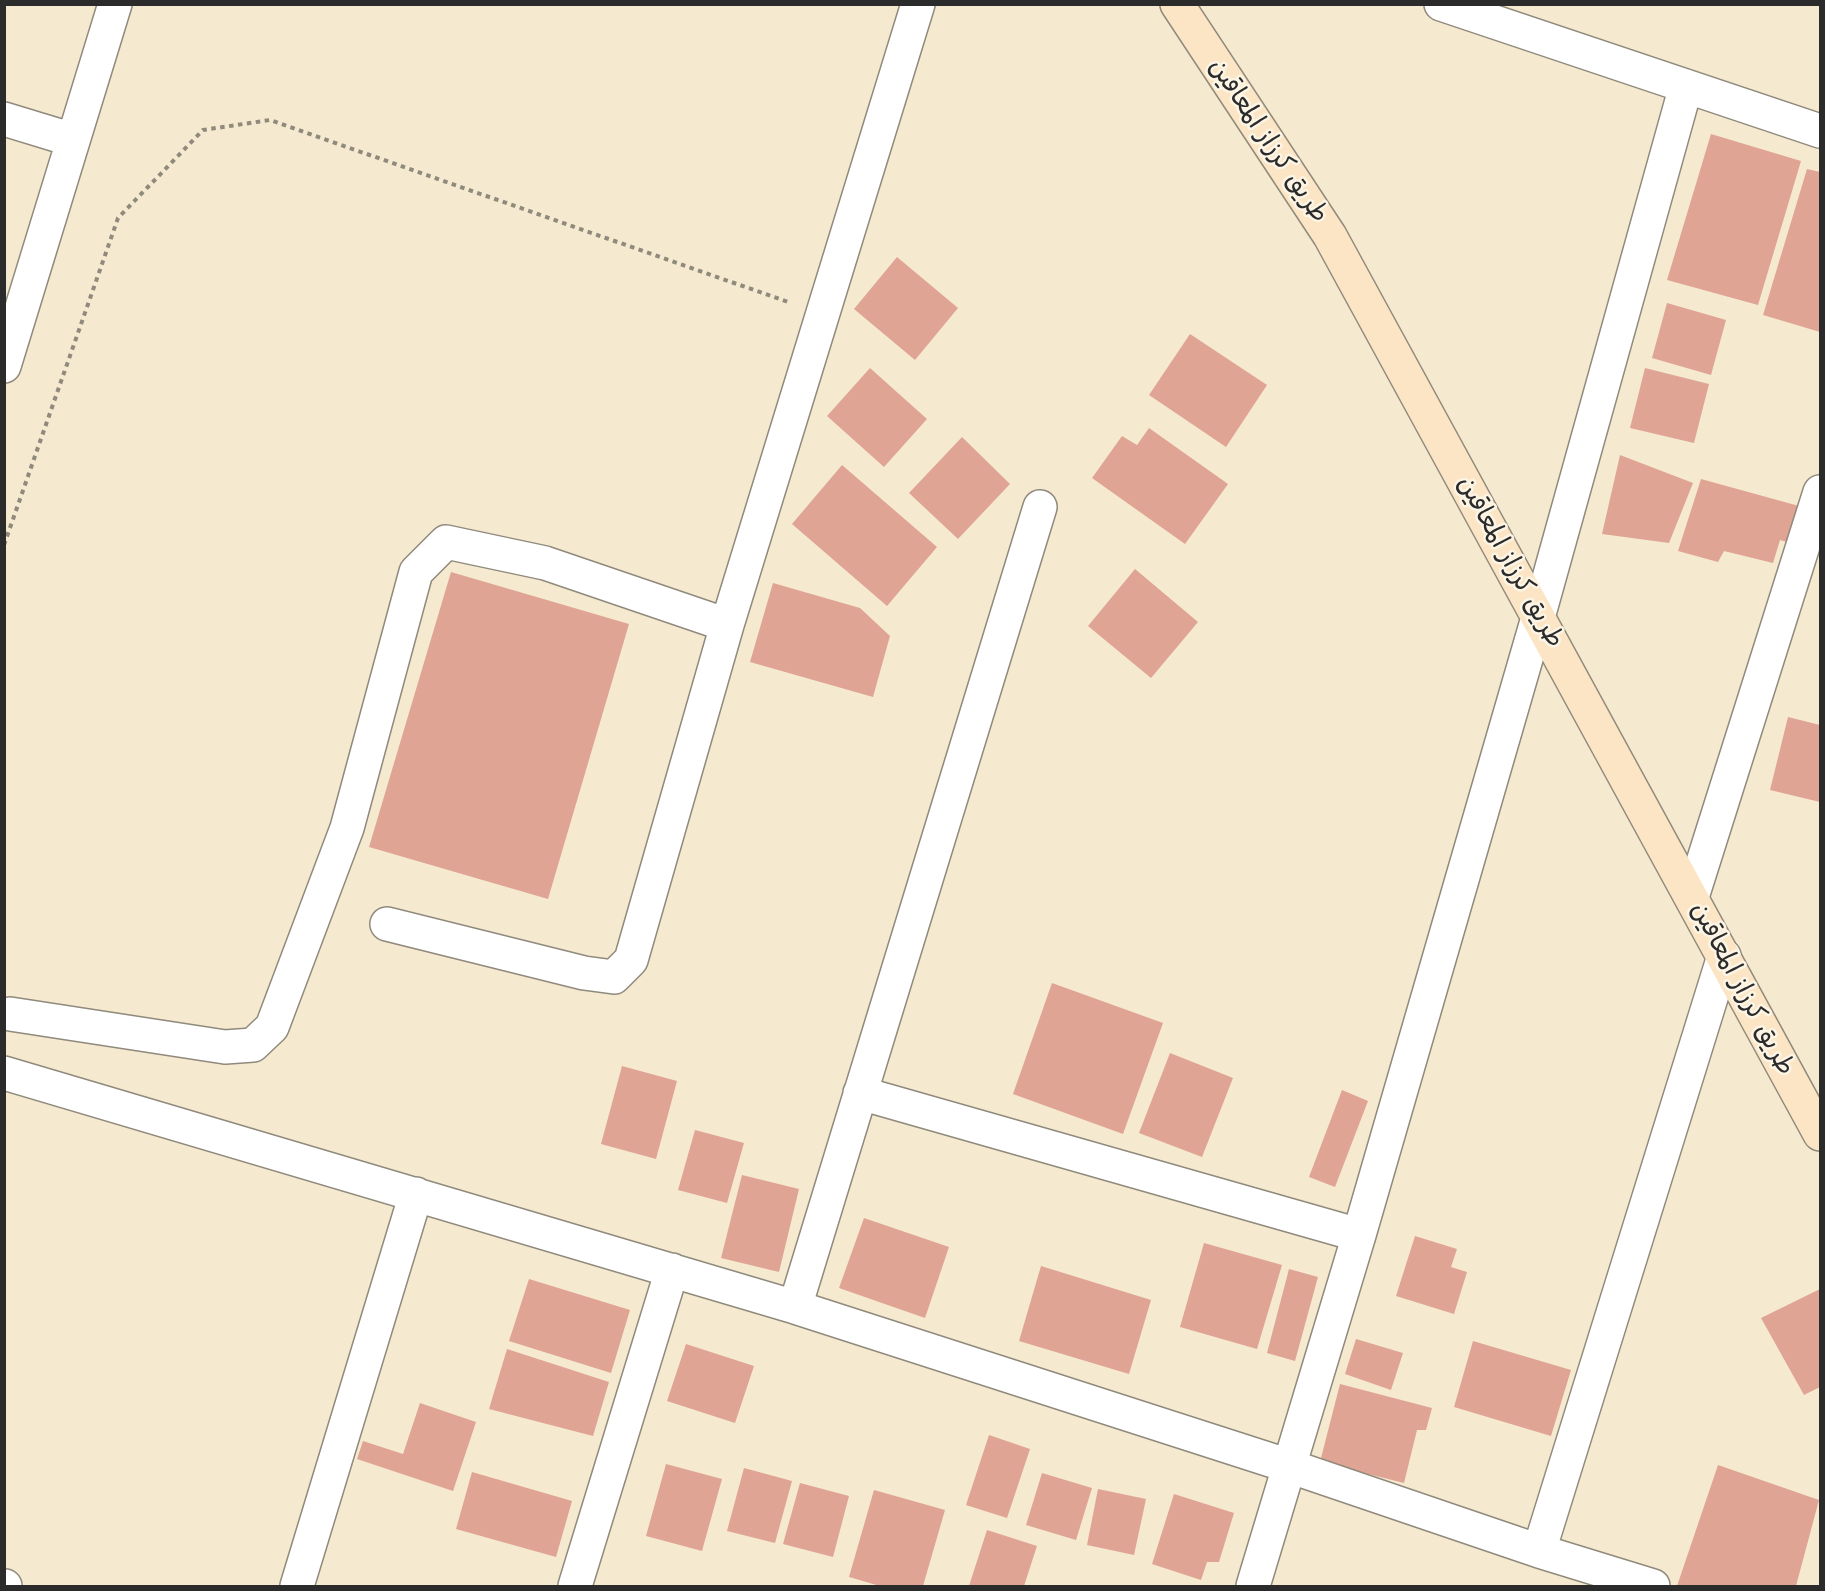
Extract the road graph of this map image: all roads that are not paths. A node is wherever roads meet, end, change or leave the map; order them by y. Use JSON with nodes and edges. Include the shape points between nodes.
{"nodes":[{"id":1,"x":115,"y":4,"type":"edge"},
{"id":2,"x":918,"y":4,"type":"edge"},
{"id":3,"x":1177,"y":4,"type":"edge"},
{"id":4,"x":1441,"y":4,"type":"edge"},
{"id":5,"x":1686,"y":86,"type":"junction"},
{"id":6,"x":4,"y":119,"type":"edge"},
{"id":7,"x":1821,"y":132,"type":"edge"},
{"id":8,"x":74,"y":140,"type":"junction"},
{"id":9,"x":4,"y":366,"type":"edge"},
{"id":10,"x":1821,"y":492,"type":"edge"},
{"id":11,"x":1040,"y":507,"type":"dead end"},
{"id":12,"x":1539,"y":614,"type":"junction"},
{"id":13,"x":728,"y":625,"type":"junction"},
{"id":14,"x":1692,"y":897,"type":"junction"},
{"id":15,"x":387,"y":924,"type":"dead end"},
{"id":16,"x":1724,"y":956,"type":"junction"},
{"id":17,"x":10,"y":1014,"type":"dead end"},
{"id":18,"x":4,"y":1073,"type":"edge"},
{"id":19,"x":860,"y":1093,"type":"junction"},
{"id":20,"x":1821,"y":1134,"type":"edge"},
{"id":21,"x":416,"y":1194,"type":"junction"},
{"id":22,"x":1359,"y":1235,"type":"junction"},
{"id":23,"x":672,"y":1270,"type":"junction"},
{"id":24,"x":795,"y":1307,"type":"junction"},
{"id":25,"x":1289,"y":1466,"type":"junction"},
{"id":26,"x":1539,"y":1551,"type":"junction"},
{"id":27,"x":297,"y":1587,"type":"edge"},
{"id":28,"x":575,"y":1587,"type":"edge"},
{"id":29,"x":1253,"y":1587,"type":"edge"},
{"id":30,"x":1653,"y":1587,"type":"edge"}],
"edges":[{"from":1,"to":8,"type":"street"},
{"from":2,"to":13,"type":"street"},
{"from":3,"to":12,"type":"street","name":"طريق كرزاز المعاقين","via":[[1330,236]]},
{"from":4,"to":5,"type":"street"},
{"from":5,"to":7,"type":"street"},
{"from":5,"to":12,"type":"street"},
{"from":6,"to":8,"type":"street"},
{"from":8,"to":9,"type":"street"},
{"from":10,"to":14,"type":"street"},
{"from":11,"to":19,"type":"street"},
{"from":12,"to":14,"type":"street","name":"طريق كرزاز المعاقين"},
{"from":12,"to":22,"type":"street"},
{"from":13,"to":15,"type":"street","via":[[631,960],[614,977]]},
{"from":13,"to":17,"type":"street","via":[[545,563],[446,542],[416,572],[347,828],[272,1027],[253,1045],[225,1047]]},
{"from":14,"to":16,"type":"street","name":"طريق كرزاز المعاقين"},
{"from":16,"to":20,"type":"street","name":"طريق كرزاز المعاقين"},
{"from":16,"to":26,"type":"street"},
{"from":18,"to":21,"type":"street"},
{"from":19,"to":22,"type":"street"},
{"from":19,"to":24,"type":"street"},
{"from":21,"to":23,"type":"street"},
{"from":21,"to":27,"type":"street"},
{"from":22,"to":25,"type":"street"},
{"from":23,"to":24,"type":"street"},
{"from":23,"to":28,"type":"street"},
{"from":24,"to":25,"type":"street"},
{"from":25,"to":26,"type":"street"},
{"from":25,"to":29,"type":"street"},
{"from":26,"to":30,"type":"street"}]}
